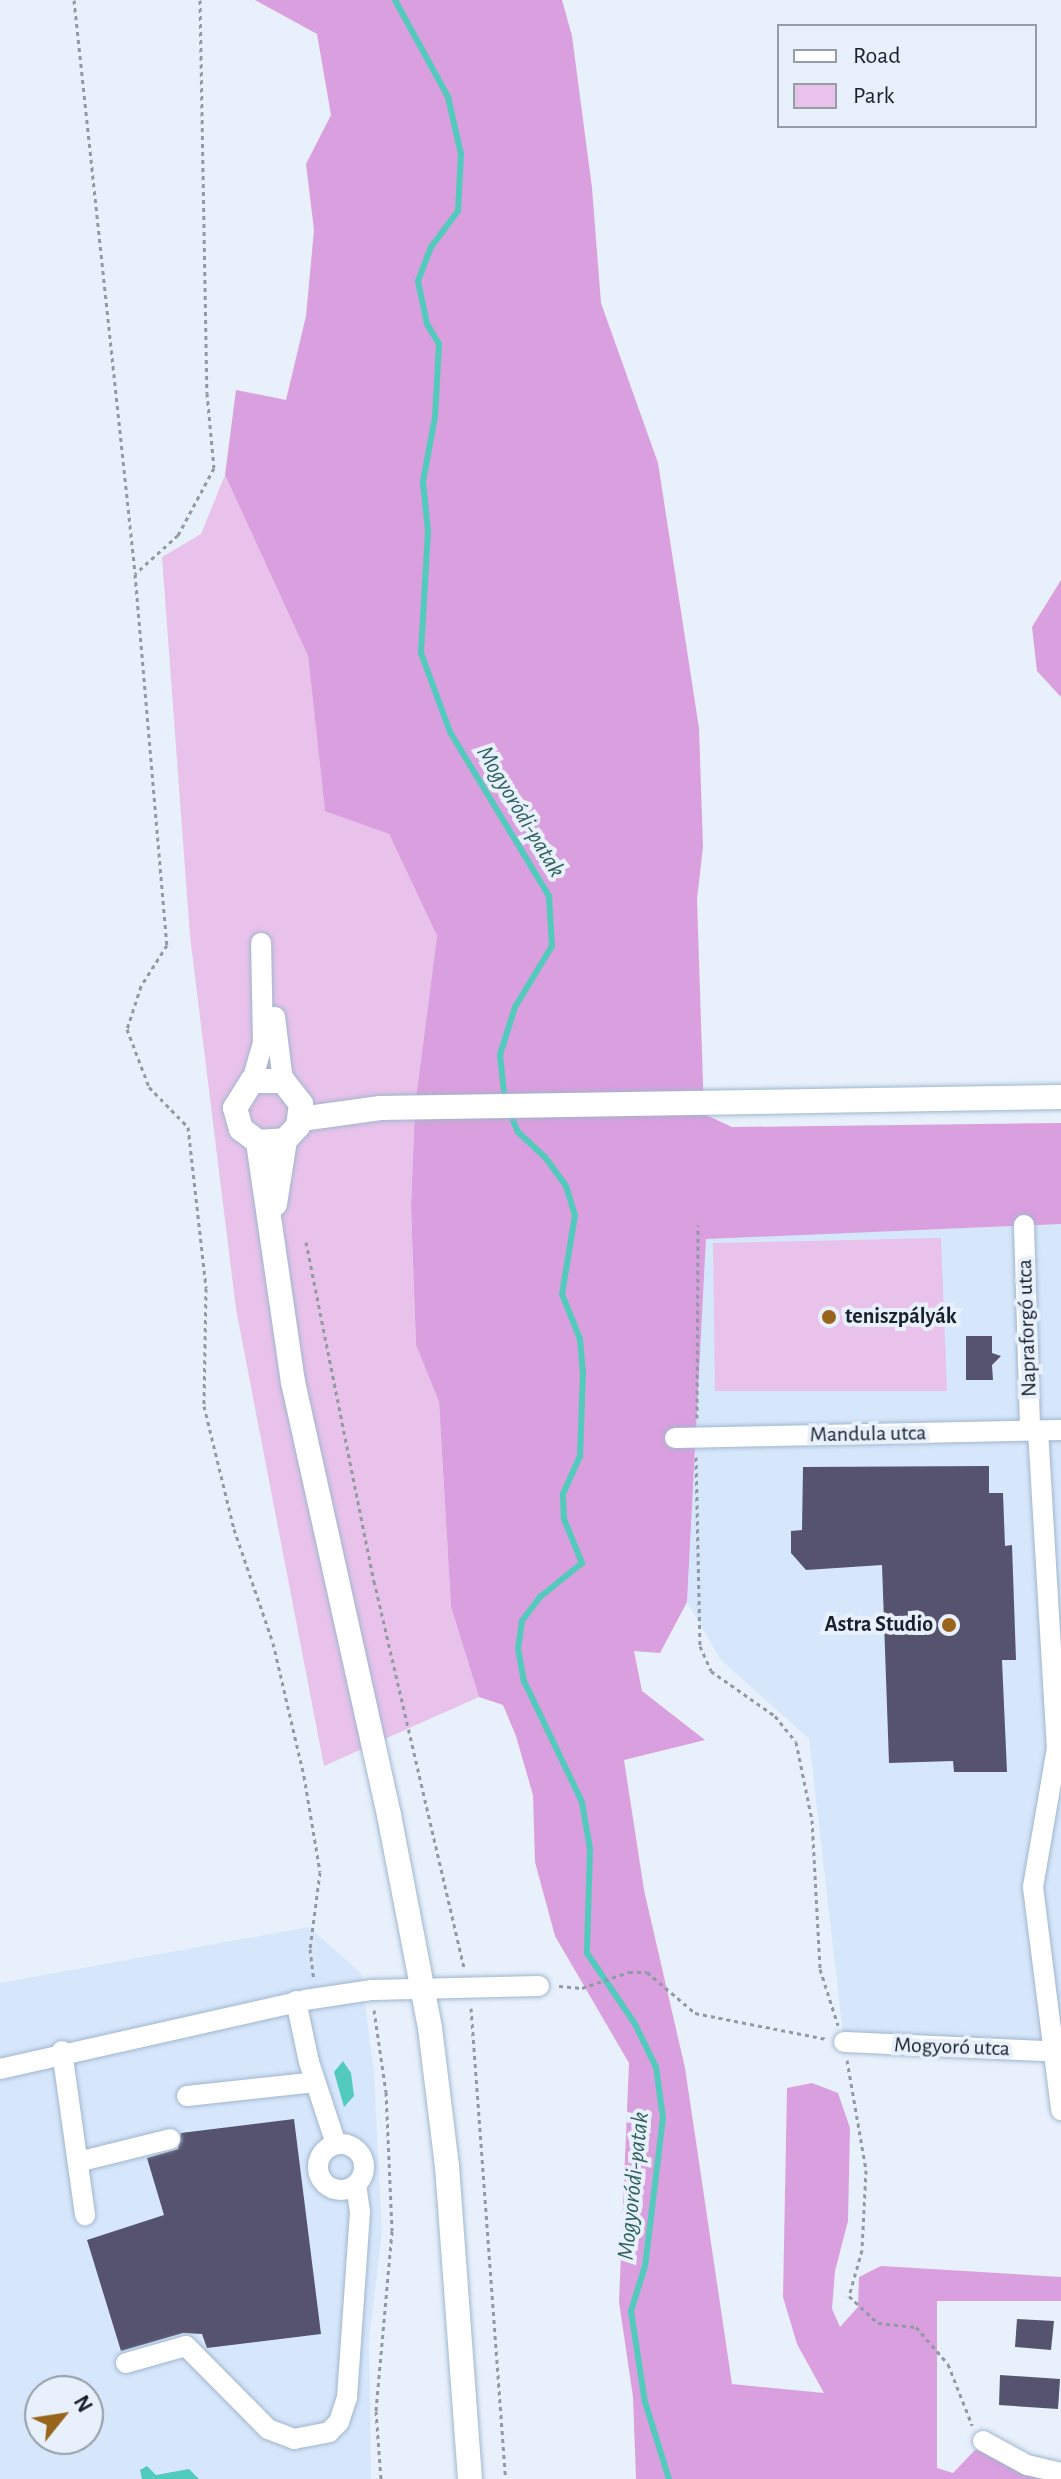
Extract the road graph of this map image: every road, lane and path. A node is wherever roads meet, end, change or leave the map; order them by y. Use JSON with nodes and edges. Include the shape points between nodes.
{"nodes":[{"id":1,"x":74,"y":0,"type":"edge"},
{"id":2,"x":200,"y":0,"type":"edge"},
{"id":3,"x":135,"y":574,"type":"junction"},
{"id":4,"x":252,"y":1081,"type":"junction"},
{"id":5,"x":1061,"y":1097,"type":"edge"},
{"id":6,"x":294,"y":1099,"type":"junction"},
{"id":7,"x":285,"y":1140,"type":"junction"},
{"id":8,"x":258,"y":1142,"type":"junction"},
{"id":9,"x":698,"y":1225,"type":"dead end"},
{"id":10,"x":1024,"y":1225,"type":"dead end"},
{"id":11,"x":271,"y":1230,"type":"junction"},
{"id":12,"x":306,"y":1242,"type":"dead end"},
{"id":13,"x":1034,"y":1430,"type":"junction"},
{"id":14,"x":1061,"y":1430,"type":"edge"},
{"id":15,"x":675,"y":1438,"type":"dead end"},
{"id":16,"x":696,"y":1438,"type":"junction"},
{"id":17,"x":539,"y":1986,"type":"joint"},
{"id":18,"x":468,"y":1988,"type":"junction"},
{"id":19,"x":424,"y":1989,"type":"junction"},
{"id":20,"x":372,"y":1990,"type":"junction"},
{"id":21,"x":306,"y":2000,"type":"junction"},
{"id":22,"x":844,"y":2042,"type":"junction"},
{"id":23,"x":62,"y":2051,"type":"junction"},
{"id":24,"x":1056,"y":2052,"type":"edge"},
{"id":25,"x":0,"y":2069,"type":"edge"},
{"id":26,"x":315,"y":2082,"type":"junction"},
{"id":27,"x":187,"y":2096,"type":"dead end"},
{"id":28,"x":1061,"y":2110,"type":"edge"},
{"id":29,"x":170,"y":2139,"type":"dead end"},
{"id":30,"x":336,"y":2144,"type":"junction"},
{"id":31,"x":78,"y":2162,"type":"junction"},
{"id":32,"x":356,"y":2184,"type":"junction"},
{"id":33,"x":85,"y":2215,"type":"dead end"},
{"id":34,"x":126,"y":2363,"type":"dead end"},
{"id":35,"x":983,"y":2441,"type":"joint"},
{"id":36,"x":1061,"y":2473,"type":"edge"},
{"id":37,"x":381,"y":2479,"type":"edge"},
{"id":38,"x":470,"y":2479,"type":"edge"},
{"id":39,"x":506,"y":2479,"type":"edge"}],
"edges":[{"from":1,"to":3,"type":"path"},
{"from":2,"to":3,"type":"path","via":[[207,393],[214,468],[178,535]]},
{"from":3,"to":21,"type":"path","via":[[167,945],[141,986],[127,1029],[149,1087],[188,1127],[206,1288],[204,1406],[234,1529],[273,1643],[320,1872]]},
{"from":4,"to":6,"type":"main road"},
{"from":4,"to":6,"type":"street","via":[[263,1043],[266,944]]},
{"from":4,"to":8,"type":"main road","via":[[237,1098],[236,1119]]},
{"from":5,"to":6,"type":"main road","via":[[380,1108]]},
{"from":6,"to":7,"type":"main road"},
{"from":7,"to":8,"type":"main road"},
{"from":7,"to":11,"type":"main road"},
{"from":8,"to":11,"type":"main road"},
{"from":9,"to":16,"type":"path"},
{"from":10,"to":13,"type":"street","name":"Napraforgó utca"},
{"from":11,"to":19,"type":"main road","via":[[293,1382]]},
{"from":12,"to":18,"type":"path","via":[[374,1581]]},
{"from":13,"to":14,"type":"street","name":"Mandula utca"},
{"from":13,"to":16,"type":"street","name":"Mandula utca"},
{"from":13,"to":24,"type":"street","name":"Napraforgó utca","via":[[1057,1748],[1033,1887]]},
{"from":15,"to":16,"type":"street","name":"Mandula utca"},
{"from":16,"to":22,"type":"path","via":[[700,1646],[711,1671],[775,1716],[796,1742],[812,1820],[820,1969]]},
{"from":17,"to":18,"type":"street"},
{"from":17,"to":22,"type":"path","via":[[582,1988],[647,1972],[695,2013]]},
{"from":18,"to":19,"type":"street"},
{"from":18,"to":39,"type":"path"},
{"from":19,"to":20,"type":"street"},
{"from":19,"to":38,"type":"main road","via":[[447,2166]]},
{"from":20,"to":21,"type":"street"},
{"from":20,"to":37,"type":"path","via":[[386,2092],[392,2231],[376,2411]]},
{"from":21,"to":23,"type":"street"},
{"from":21,"to":26,"type":"street"},
{"from":22,"to":24,"type":"street","name":"Mogyoró utca"},
{"from":22,"to":35,"type":"path","via":[[866,2170],[862,2250],[849,2296],[878,2323],[916,2327],[948,2364],[963,2412]]},
{"from":23,"to":25,"type":"street"},
{"from":23,"to":31,"type":"street"},
{"from":24,"to":28,"type":"street","name":"Napraforgó utca"},
{"from":26,"to":27,"type":"street"},
{"from":26,"to":30,"type":"street"},
{"from":29,"to":31,"type":"street"},
{"from":30,"to":32,"type":"street","via":[[357,2150],[363,2159]]},
{"from":30,"to":32,"type":"street","via":[[320,2158],[322,2180],[341,2190]]},
{"from":31,"to":33,"type":"street"},
{"from":32,"to":34,"type":"street","via":[[360,2212],[347,2398],[339,2422],[329,2432],[294,2439],[268,2429],[186,2346]]},
{"from":35,"to":36,"type":"street","via":[[1027,2465]]}]}
